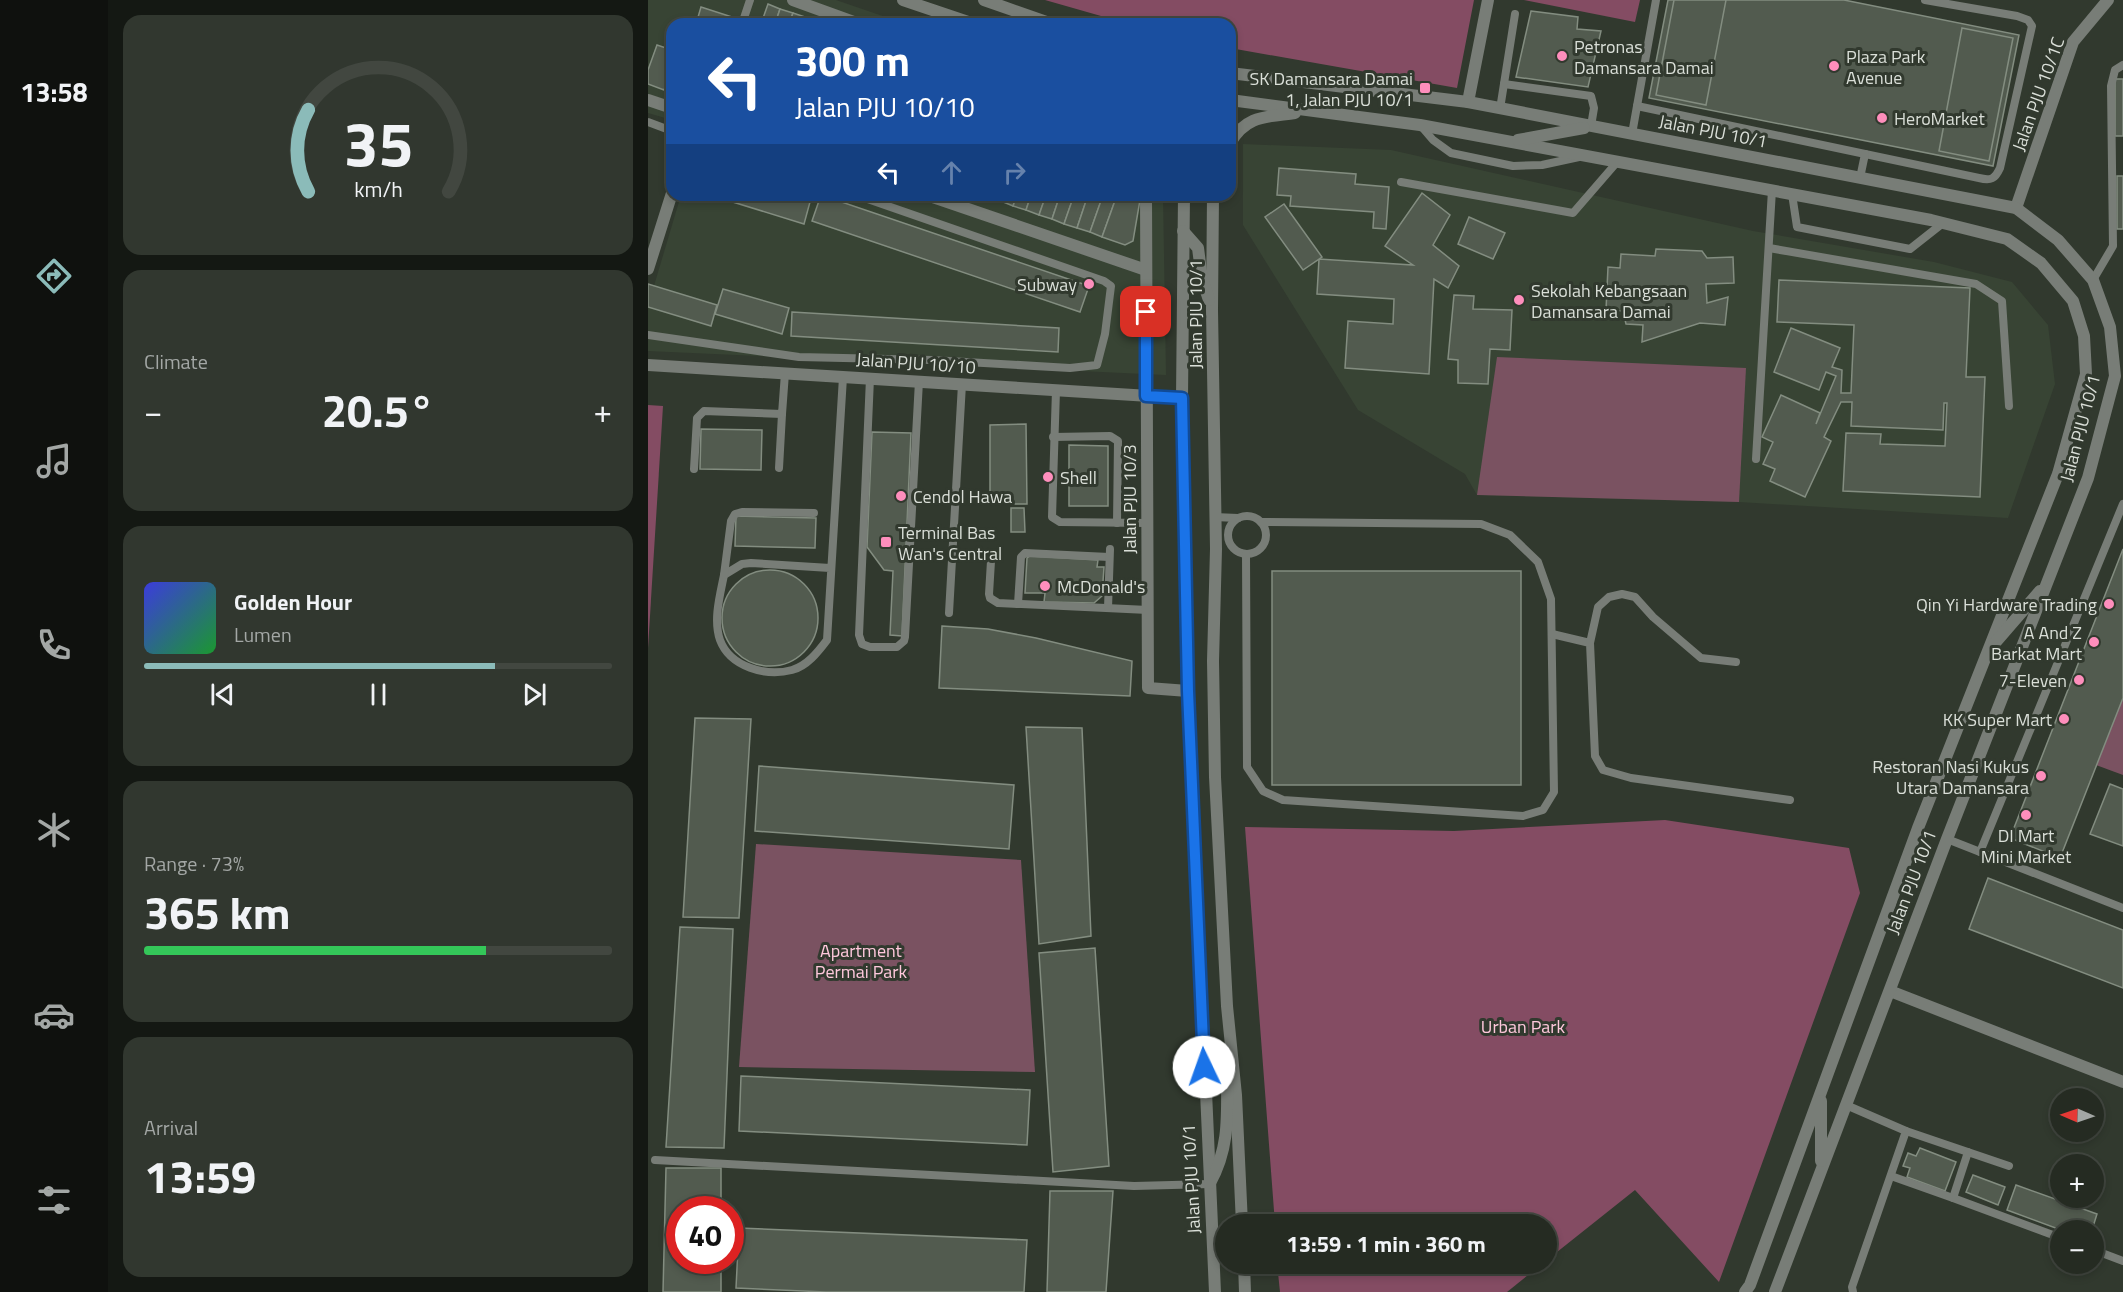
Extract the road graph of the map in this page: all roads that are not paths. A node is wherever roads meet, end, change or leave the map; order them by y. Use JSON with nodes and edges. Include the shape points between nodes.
{"nodes":[{"id":1,"x":750,"y":0,"type":"edge"},
{"id":2,"x":793,"y":0,"type":"edge"},
{"id":3,"x":903,"y":0,"type":"edge"},
{"id":4,"x":984,"y":0,"type":"edge"},
{"id":5,"x":1488,"y":0,"type":"edge"},
{"id":6,"x":1656,"y":0,"type":"edge"},
{"id":7,"x":1925,"y":0,"type":"edge"},
{"id":8,"x":2108,"y":0,"type":"edge"},
{"id":9,"x":1515,"y":14,"type":"dead end"},
{"id":10,"x":744,"y":18,"type":"edge"},
{"id":11,"x":842,"y":18,"type":"edge"},
{"id":12,"x":956,"y":18,"type":"edge"},
{"id":13,"x":1035,"y":18,"type":"edge"},
{"id":14,"x":2123,"y":65,"type":"edge"},
{"id":15,"x":1236,"y":75,"type":"edge"},
{"id":16,"x":1504,"y":84,"type":"junction"},
{"id":17,"x":648,"y":100,"type":"edge"},
{"id":18,"x":1236,"y":101,"type":"edge"},
{"id":19,"x":1468,"y":102,"type":"junction"},
{"id":20,"x":666,"y":106,"type":"edge"},
{"id":21,"x":1637,"y":106,"type":"junction"},
{"id":22,"x":1500,"y":109,"type":"junction"},
{"id":23,"x":1311,"y":111,"type":"junction"},
{"id":24,"x":648,"y":122,"type":"edge"},
{"id":25,"x":1420,"y":125,"type":"junction"},
{"id":26,"x":1591,"y":126,"type":"junction"},
{"id":27,"x":666,"y":129,"type":"edge"},
{"id":28,"x":1236,"y":133,"type":"edge"},
{"id":29,"x":1632,"y":134,"type":"junction"},
{"id":30,"x":1511,"y":141,"type":"junction"},
{"id":31,"x":1865,"y":154,"type":"junction"},
{"id":32,"x":1589,"y":155,"type":"junction"},
{"id":33,"x":1618,"y":161,"type":"junction"},
{"id":34,"x":1860,"y":178,"type":"junction"},
{"id":35,"x":1401,"y":182,"type":"dead end"},
{"id":36,"x":1772,"y":190,"type":"junction"},
{"id":37,"x":1792,"y":194,"type":"junction"},
{"id":38,"x":669,"y":201,"type":"edge"},
{"id":39,"x":873,"y":201,"type":"edge"},
{"id":40,"x":945,"y":201,"type":"edge"},
{"id":41,"x":1143,"y":201,"type":"edge"},
{"id":42,"x":1184,"y":201,"type":"edge"},
{"id":43,"x":1213,"y":201,"type":"edge"},
{"id":44,"x":2016,"y":208,"type":"junction"},
{"id":45,"x":1943,"y":223,"type":"junction"},
{"id":46,"x":1183,"y":231,"type":"junction"},
{"id":47,"x":2113,"y":246,"type":"junction"},
{"id":48,"x":2123,"y":246,"type":"edge"},
{"id":49,"x":1768,"y":248,"type":"junction"},
{"id":50,"x":648,"y":269,"type":"edge"},
{"id":51,"x":1146,"y":270,"type":"junction"},
{"id":52,"x":2092,"y":280,"type":"junction"},
{"id":53,"x":1212,"y":310,"type":"junction"},
{"id":54,"x":648,"y":335,"type":"edge"},
{"id":55,"x":648,"y":365,"type":"edge"},
{"id":56,"x":785,"y":373,"type":"junction"},
{"id":57,"x":843,"y":377,"type":"junction"},
{"id":58,"x":870,"y":378,"type":"junction"},
{"id":59,"x":919,"y":381,"type":"junction"},
{"id":60,"x":962,"y":384,"type":"junction"},
{"id":61,"x":1056,"y":390,"type":"junction"},
{"id":62,"x":1146,"y":396,"type":"junction"},
{"id":63,"x":1182,"y":398,"type":"junction"},
{"id":64,"x":2009,"y":406,"type":"dead end"},
{"id":65,"x":782,"y":414,"type":"junction"},
{"id":66,"x":1053,"y":437,"type":"junction"},
{"id":67,"x":1756,"y":459,"type":"dead end"},
{"id":68,"x":779,"y":468,"type":"dead end"},
{"id":69,"x":694,"y":469,"type":"dead end"},
{"id":70,"x":2123,"y":504,"type":"edge"},
{"id":71,"x":814,"y":513,"type":"dead end"},
{"id":72,"x":1214,"y":517,"type":"junction"},
{"id":73,"x":1238,"y":518,"type":"junction"},
{"id":74,"x":1261,"y":522,"type":"junction"},
{"id":75,"x":1117,"y":523,"type":"junction"},
{"id":76,"x":1147,"y":523,"type":"junction"},
{"id":77,"x":1216,"y":549,"type":"junction"},
{"id":78,"x":1235,"y":550,"type":"junction"},
{"id":79,"x":1246,"y":554,"type":"junction"},
{"id":80,"x":991,"y":561,"type":"dead end"},
{"id":81,"x":830,"y":568,"type":"junction"},
{"id":82,"x":724,"y":575,"type":"junction"},
{"id":83,"x":2046,"y":583,"type":"junction"},
{"id":84,"x":1018,"y":604,"type":"junction"},
{"id":85,"x":1108,"y":608,"type":"junction"},
{"id":86,"x":1148,"y":610,"type":"junction"},
{"id":87,"x":949,"y":613,"type":"dead end"},
{"id":88,"x":1552,"y":634,"type":"junction"},
{"id":89,"x":1590,"y":643,"type":"junction"},
{"id":90,"x":1988,"y":651,"type":"junction"},
{"id":91,"x":1736,"y":662,"type":"dead end"},
{"id":92,"x":1188,"y":691,"type":"junction"},
{"id":93,"x":1790,"y":800,"type":"dead end"},
{"id":94,"x":1947,"y":839,"type":"junction"},
{"id":95,"x":1980,"y":852,"type":"junction"},
{"id":96,"x":2123,"y":908,"type":"edge"},
{"id":97,"x":1890,"y":991,"type":"junction"},
{"id":98,"x":1227,"y":1006,"type":"junction"},
{"id":99,"x":2123,"y":1082,"type":"edge"},
{"id":100,"x":1821,"y":1091,"type":"junction"},
{"id":101,"x":1846,"y":1105,"type":"junction"},
{"id":102,"x":1906,"y":1131,"type":"junction"},
{"id":103,"x":1968,"y":1152,"type":"junction"},
{"id":104,"x":655,"y":1160,"type":"dead end"},
{"id":105,"x":2009,"y":1167,"type":"dead end"},
{"id":106,"x":1821,"y":1170,"type":"junction"},
{"id":107,"x":1891,"y":1176,"type":"junction"},
{"id":108,"x":1209,"y":1185,"type":"junction"},
{"id":109,"x":1953,"y":1198,"type":"junction"},
{"id":110,"x":1242,"y":1214,"type":"edge"},
{"id":111,"x":2050,"y":1234,"type":"edge"},
{"id":112,"x":2104,"y":1254,"type":"edge"},
{"id":113,"x":2123,"y":1261,"type":"edge"},
{"id":114,"x":1244,"y":1274,"type":"edge"},
{"id":115,"x":1215,"y":1292,"type":"edge"},
{"id":116,"x":1245,"y":1292,"type":"edge"},
{"id":117,"x":1745,"y":1292,"type":"edge"},
{"id":118,"x":1775,"y":1292,"type":"edge"},
{"id":119,"x":1853,"y":1292,"type":"edge"}],
"edges":[{"from":1,"to":10,"type":"lane"},
{"from":2,"to":11,"type":"street"},
{"from":3,"to":12,"type":"street"},
{"from":4,"to":13,"type":"street"},
{"from":5,"to":19,"type":"street"},
{"from":6,"to":21,"type":"lane"},
{"from":7,"to":31,"type":"lane","via":[[2017,16],[2032,26],[2000,168],[1996,176],[1986,180]]},
{"from":8,"to":44,"type":"street","name":"Jalan PJU 10/1C","via":[[2073,42]]},
{"from":9,"to":16,"type":"lane"},
{"from":14,"to":47,"type":"lane","via":[[2115,70],[2111,86]]},
{"from":15,"to":19,"type":"street","name":"Jalan PJU 10/1"},
{"from":16,"to":22,"type":"lane"},
{"from":16,"to":26,"type":"lane","via":[[1591,96]]},
{"from":17,"to":20,"type":"street"},
{"from":18,"to":23,"type":"street","name":"Jalan PJU 10/1"},
{"from":19,"to":22,"type":"street","name":"Jalan PJU 10/1"},
{"from":21,"to":29,"type":"lane"},
{"from":21,"to":31,"type":"lane"},
{"from":22,"to":26,"type":"street","name":"Jalan PJU 10/1"},
{"from":23,"to":25,"type":"street","name":"Jalan PJU 10/1"},
{"from":23,"to":28,"type":"street","via":[[1257,118]]},
{"from":24,"to":27,"type":"lane"},
{"from":25,"to":30,"type":"street","name":"Jalan PJU 10/1"},
{"from":25,"to":32,"type":"lane","via":[[1451,153],[1513,166],[1542,165]]},
{"from":26,"to":29,"type":"street","name":"Jalan PJU 10/1"},
{"from":26,"to":30,"type":"street"},
{"from":29,"to":34,"type":"street","name":"Jalan PJU 10/1"},
{"from":30,"to":32,"type":"street","name":"Jalan PJU 10/1"},
{"from":31,"to":34,"type":"lane"},
{"from":32,"to":33,"type":"street","name":"Jalan PJU 10/1"},
{"from":33,"to":35,"type":"lane","via":[[1573,213]]},
{"from":33,"to":36,"type":"street","name":"Jalan PJU 10/1"},
{"from":34,"to":44,"type":"street","name":"Jalan PJU 10/1"},
{"from":36,"to":37,"type":"street","name":"Jalan PJU 10/1"},
{"from":36,"to":49,"type":"lane"},
{"from":37,"to":45,"type":"street","name":"Jalan PJU 10/1"},
{"from":37,"to":45,"type":"lane","via":[[1797,227],[1910,249]]},
{"from":38,"to":50,"type":"street"},
{"from":39,"to":54,"type":"lane","via":[[1111,286],[1097,365],[1070,368],[799,357]]},
{"from":40,"to":51,"type":"street"},
{"from":41,"to":51,"type":"street","name":"Jalan PJU 10/3"},
{"from":42,"to":46,"type":"street","name":"Jalan PJU 10/1"},
{"from":43,"to":53,"type":"street","name":"Jalan PJU 10/1"},
{"from":44,"to":52,"type":"street","name":"Jalan PJU 10/1","via":[[2058,240]]},
{"from":45,"to":90,"type":"street","name":"Jalan PJU 10/1","via":[[2007,239],[2040,263],[2073,301],[2084,336],[2086,374],[2058,474]]},
{"from":46,"to":53,"type":"street","via":[[1198,248]]},
{"from":46,"to":63,"type":"street","name":"Jalan PJU 10/1"},
{"from":47,"to":48,"type":"lane"},
{"from":47,"to":52,"type":"lane"},
{"from":49,"to":64,"type":"lane","via":[[1976,284],[2002,301]]},
{"from":49,"to":67,"type":"lane"},
{"from":51,"to":62,"type":"street","name":"Jalan PJU 10/3"},
{"from":52,"to":83,"type":"street","name":"Jalan PJU 10/1","via":[[2110,327],[2115,376],[2088,478]]},
{"from":53,"to":72,"type":"street","name":"Jalan PJU 10/1"},
{"from":55,"to":56,"type":"street","name":"Jalan PJU 10/10"},
{"from":56,"to":57,"type":"street","name":"Jalan PJU 10/10"},
{"from":56,"to":65,"type":"lane"},
{"from":57,"to":58,"type":"street","name":"Jalan PJU 10/10"},
{"from":57,"to":81,"type":"lane"},
{"from":58,"to":59,"type":"street","name":"Jalan PJU 10/10"},
{"from":58,"to":59,"type":"lane","via":[[859,635],[862,644],[870,647],[897,647],[904,641]]},
{"from":59,"to":60,"type":"street","name":"Jalan PJU 10/10"},
{"from":60,"to":61,"type":"street","name":"Jalan PJU 10/10"},
{"from":60,"to":87,"type":"lane"},
{"from":61,"to":62,"type":"street","name":"Jalan PJU 10/10"},
{"from":61,"to":66,"type":"lane"},
{"from":62,"to":63,"type":"street","name":"Jalan PJU 10/10"},
{"from":62,"to":76,"type":"street","name":"Jalan PJU 10/3"},
{"from":63,"to":92,"type":"street","name":"Jalan PJU 10/1"},
{"from":65,"to":68,"type":"lane"},
{"from":65,"to":69,"type":"lane","via":[[704,411],[697,418]]},
{"from":66,"to":75,"type":"lane","via":[[1052,517],[1060,522]]},
{"from":66,"to":75,"type":"lane","via":[[1110,436],[1118,441]]},
{"from":70,"to":95,"type":"lane"},
{"from":71,"to":82,"type":"lane","via":[[735,514]]},
{"from":72,"to":73,"type":"lane"},
{"from":72,"to":77,"type":"street","name":"Jalan PJU 10/1"},
{"from":73,"to":74,"type":"lane","via":[[1250,516]]},
{"from":73,"to":78,"type":"lane","via":[[1228,533]]},
{"from":74,"to":79,"type":"lane","via":[[1265,540],[1258,550]]},
{"from":74,"to":88,"type":"lane","via":[[1481,524],[1510,536],[1538,562],[1551,599]]},
{"from":75,"to":76,"type":"lane"},
{"from":76,"to":86,"type":"street","name":"Jalan PJU 10/3"},
{"from":77,"to":78,"type":"lane"},
{"from":77,"to":98,"type":"street","name":"Jalan PJU 10/1","via":[[1215,777]]},
{"from":78,"to":79,"type":"lane"},
{"from":79,"to":88,"type":"lane","via":[[1247,767],[1263,791],[1283,800],[1523,816],[1543,810],[1554,792]]},
{"from":80,"to":84,"type":"lane","via":[[990,598],[998,603]]},
{"from":81,"to":82,"type":"lane","via":[[750,563]]},
{"from":81,"to":82,"type":"lane","via":[[827,640],[806,663],[775,672],[746,666],[721,642],[718,606]]},
{"from":83,"to":90,"type":"street"},
{"from":83,"to":94,"type":"street","name":"Jalan PJU 10/1"},
{"from":84,"to":85,"type":"lane"},
{"from":84,"to":85,"type":"lane","via":[[1024,554],[1109,553]]},
{"from":85,"to":86,"type":"lane"},
{"from":86,"to":92,"type":"street","name":"Jalan PJU 10/3","via":[[1148,688]]},
{"from":88,"to":89,"type":"lane"},
{"from":89,"to":91,"type":"lane","via":[[1598,607],[1609,597],[1622,594],[1635,597],[1701,658]]},
{"from":89,"to":93,"type":"lane","via":[[1595,756],[1603,770],[1631,778]]},
{"from":90,"to":100,"type":"street","name":"Jalan PJU 10/1"},
{"from":92,"to":108,"type":"street","name":"Jalan PJU 10/1"},
{"from":94,"to":95,"type":"lane"},
{"from":94,"to":97,"type":"street","name":"Jalan PJU 10/1"},
{"from":95,"to":96,"type":"lane"},
{"from":97,"to":99,"type":"street"},
{"from":97,"to":101,"type":"street","name":"Jalan PJU 10/1"},
{"from":98,"to":108,"type":"street","via":[[1227,1136]]},
{"from":98,"to":110,"type":"street","name":"Jalan PJU 10/1"},
{"from":100,"to":106,"type":"street"},
{"from":100,"to":117,"type":"street","name":"Jalan PJU 10/1"},
{"from":101,"to":102,"type":"lane"},
{"from":101,"to":106,"type":"street","name":"Jalan PJU 10/1"},
{"from":102,"to":103,"type":"lane"},
{"from":102,"to":107,"type":"lane"},
{"from":103,"to":105,"type":"lane"},
{"from":103,"to":109,"type":"lane"},
{"from":104,"to":108,"type":"lane","via":[[1134,1186]]},
{"from":106,"to":118,"type":"street","name":"Jalan PJU 10/1"},
{"from":107,"to":109,"type":"lane"},
{"from":107,"to":119,"type":"lane"},
{"from":108,"to":115,"type":"street","name":"Jalan PJU 10/1"},
{"from":109,"to":111,"type":"lane"},
{"from":112,"to":113,"type":"lane"},
{"from":114,"to":116,"type":"street"}]}
